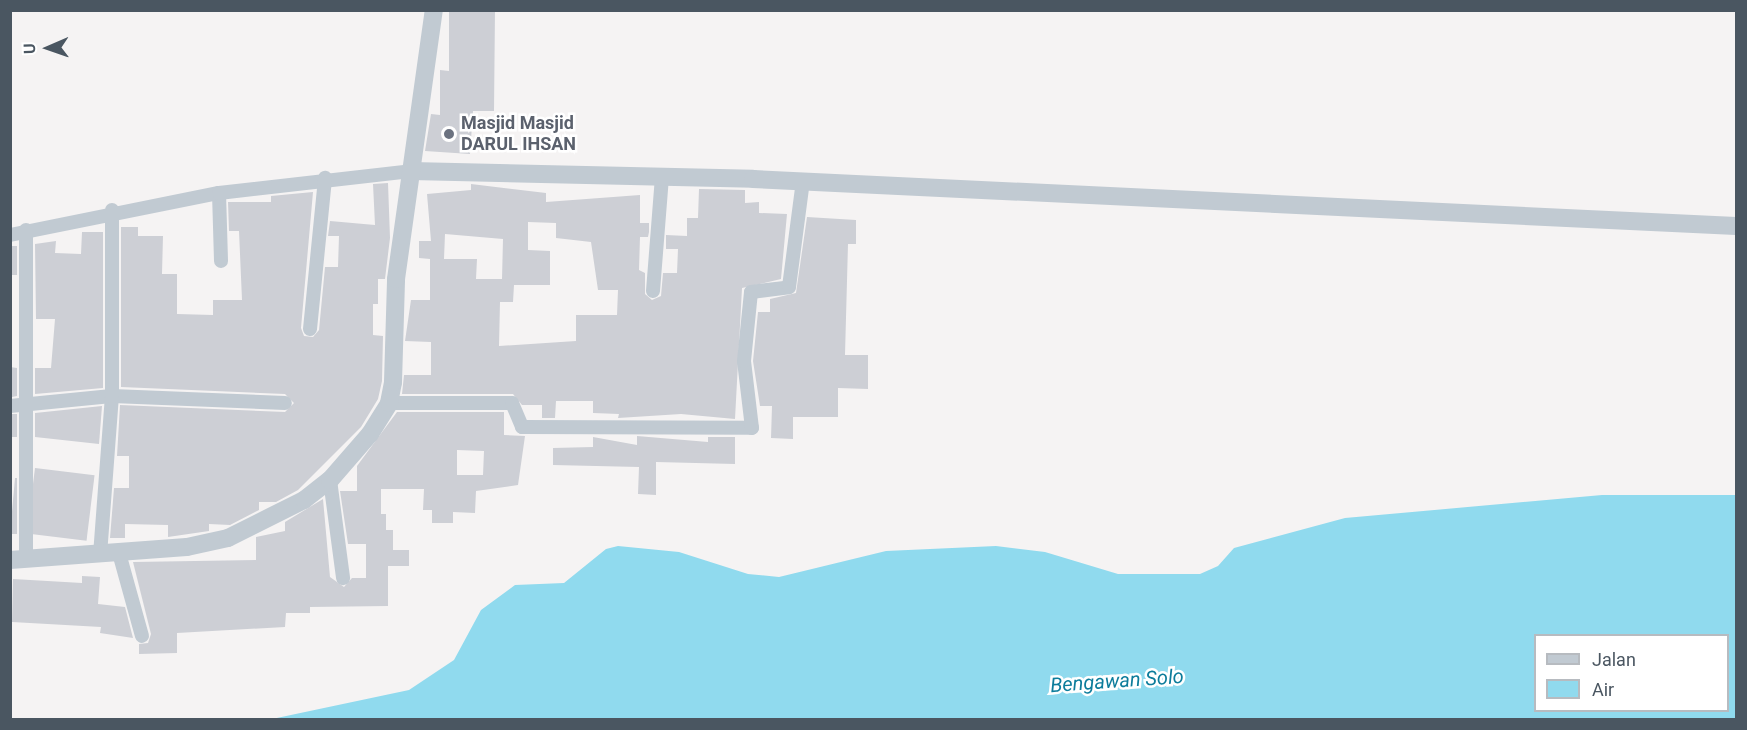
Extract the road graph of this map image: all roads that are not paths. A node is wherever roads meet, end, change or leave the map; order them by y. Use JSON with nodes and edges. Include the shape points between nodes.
{"nodes":[{"id":1,"x":434,"y":10,"type":"edge"},
{"id":2,"x":411,"y":171,"type":"junction"},
{"id":3,"x":662,"y":177,"type":"junction"},
{"id":4,"x":325,"y":178,"type":"junction"},
{"id":5,"x":803,"y":181,"type":"junction"},
{"id":6,"x":219,"y":193,"type":"junction"},
{"id":7,"x":112,"y":210,"type":"junction"},
{"id":8,"x":1737,"y":226,"type":"edge"},
{"id":9,"x":26,"y":230,"type":"junction"},
{"id":10,"x":10,"y":235,"type":"edge"},
{"id":11,"x":221,"y":261,"type":"dead end"},
{"id":12,"x":653,"y":291,"type":"dead end"},
{"id":13,"x":310,"y":329,"type":"dead end"},
{"id":14,"x":112,"y":396,"type":"junction"},
{"id":15,"x":285,"y":403,"type":"dead end"},
{"id":16,"x":388,"y":404,"type":"junction"},
{"id":17,"x":17,"y":406,"type":"edge"},
{"id":18,"x":330,"y":480,"type":"junction"},
{"id":19,"x":119,"y":553,"type":"junction"},
{"id":20,"x":99,"y":555,"type":"junction"},
{"id":21,"x":18,"y":560,"type":"edge"},
{"id":22,"x":343,"y":578,"type":"dead end"},
{"id":23,"x":142,"y":636,"type":"dead end"}],
"edges":[{"from":1,"to":2,"type":"street"},
{"from":2,"to":3,"type":"street"},
{"from":2,"to":4,"type":"street"},
{"from":2,"to":16,"type":"street"},
{"from":3,"to":5,"type":"street"},
{"from":3,"to":12,"type":"street"},
{"from":4,"to":6,"type":"street"},
{"from":4,"to":13,"type":"street"},
{"from":5,"to":8,"type":"street"},
{"from":5,"to":16,"type":"street","via":[[789,287],[751,292],[744,361],[752,428],[522,427],[512,403]]},
{"from":6,"to":7,"type":"street"},
{"from":6,"to":11,"type":"street"},
{"from":7,"to":9,"type":"street"},
{"from":7,"to":14,"type":"street"},
{"from":9,"to":10,"type":"street"},
{"from":9,"to":17,"type":"street"},
{"from":14,"to":15,"type":"street"},
{"from":14,"to":17,"type":"street"},
{"from":14,"to":20,"type":"street"},
{"from":16,"to":18,"type":"street"},
{"from":17,"to":21,"type":"street"},
{"from":18,"to":19,"type":"street","via":[[272,518],[228,538]]},
{"from":18,"to":22,"type":"street"},
{"from":19,"to":20,"type":"street"},
{"from":19,"to":23,"type":"street"},
{"from":20,"to":21,"type":"street"}]}
